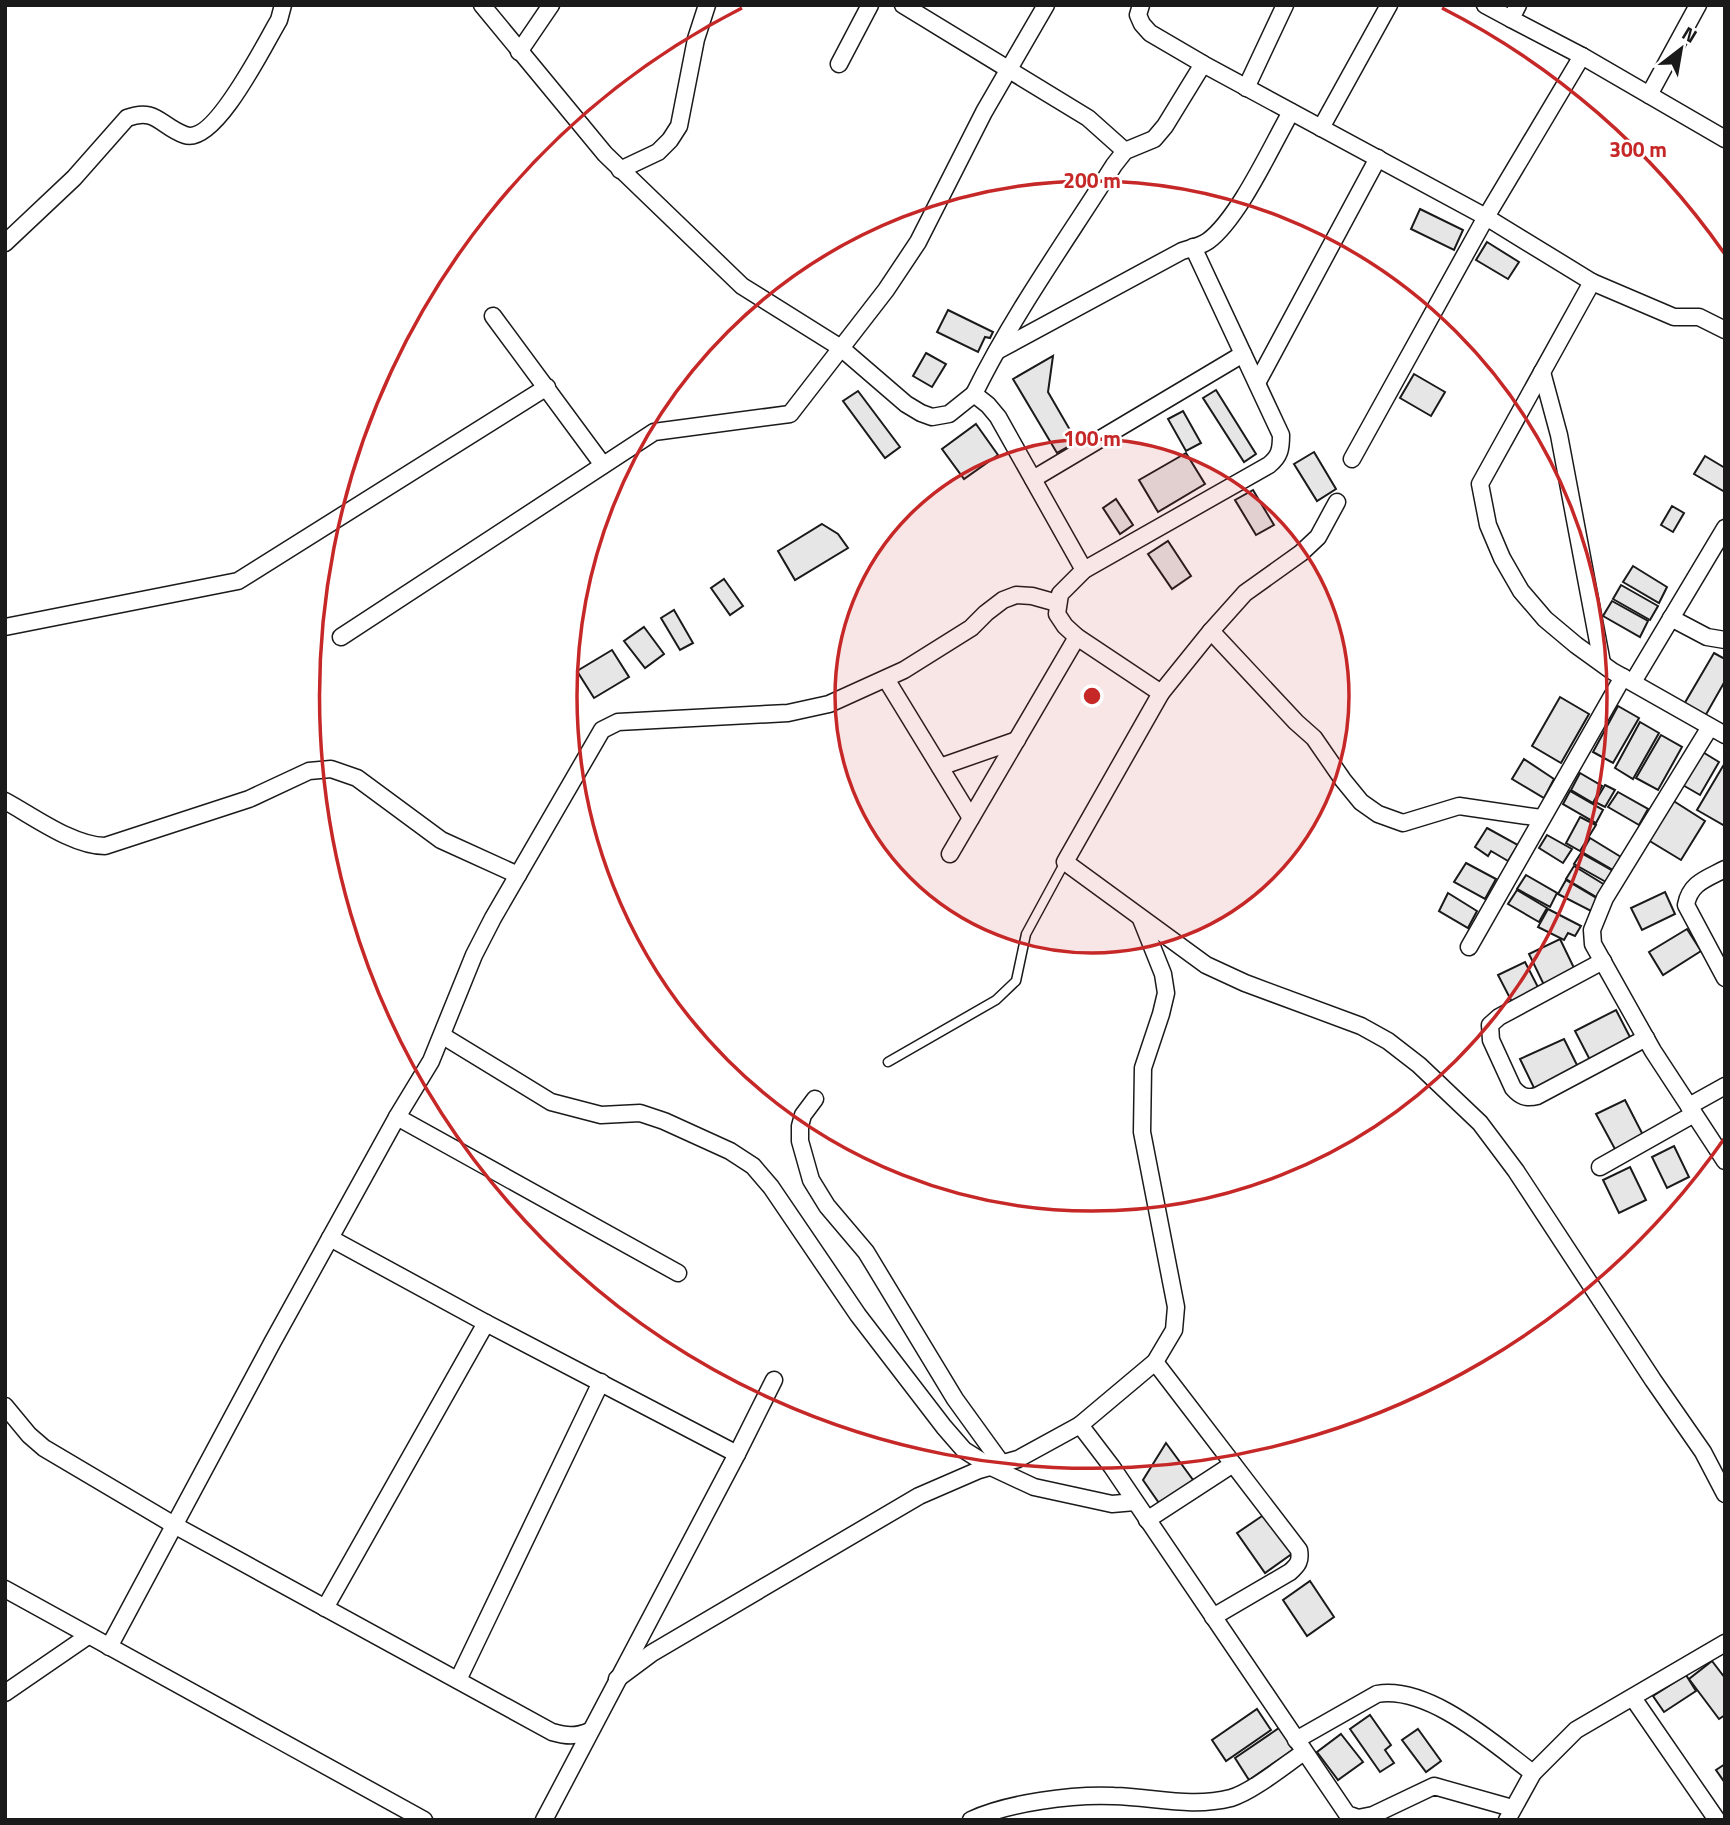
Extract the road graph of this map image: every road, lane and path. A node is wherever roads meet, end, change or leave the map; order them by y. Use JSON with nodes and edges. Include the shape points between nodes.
{"nodes":[{"id":1,"x":283,"y":5,"type":"edge"},
{"id":2,"x":482,"y":5,"type":"edge"},
{"id":3,"x":551,"y":5,"type":"edge"},
{"id":4,"x":706,"y":5,"type":"edge"},
{"id":5,"x":870,"y":5,"type":"edge"},
{"id":6,"x":903,"y":5,"type":"edge"},
{"id":7,"x":1046,"y":5,"type":"edge"},
{"id":8,"x":1141,"y":5,"type":"edge"},
{"id":9,"x":1285,"y":5,"type":"edge"},
{"id":10,"x":1389,"y":5,"type":"edge"},
{"id":11,"x":1485,"y":5,"type":"edge"},
{"id":12,"x":1698,"y":5,"type":"edge"},
{"id":13,"x":1514,"y":12,"type":"edge"},
{"id":14,"x":519,"y":52,"type":"junction"},
{"id":15,"x":1582,"y":56,"type":"junction"},
{"id":16,"x":839,"y":64,"type":"dead end"},
{"id":17,"x":1203,"y":64,"type":"junction"},
{"id":18,"x":1008,"y":70,"type":"junction"},
{"id":19,"x":1246,"y":88,"type":"junction"},
{"id":20,"x":1649,"y":95,"type":"junction"},
{"id":21,"x":1291,"y":112,"type":"junction"},
{"id":22,"x":1321,"y":128,"type":"junction"},
{"id":23,"x":1725,"y":139,"type":"edge"},
{"id":24,"x":1125,"y":151,"type":"junction"},
{"id":25,"x":1378,"y":159,"type":"junction"},
{"id":26,"x":620,"y":170,"type":"junction"},
{"id":27,"x":1486,"y":217,"type":"junction"},
{"id":28,"x":5,"y":243,"type":"edge"},
{"id":29,"x":1193,"y":247,"type":"junction"},
{"id":30,"x":1592,"y":282,"type":"junction"},
{"id":31,"x":493,"y":316,"type":"dead end"},
{"id":32,"x":1725,"y":330,"type":"edge"},
{"id":33,"x":841,"y":348,"type":"junction"},
{"id":34,"x":995,"y":352,"type":"junction"},
{"id":35,"x":1243,"y":354,"type":"junction"},
{"id":36,"x":1542,"y":372,"type":"junction"},
{"id":37,"x":1256,"y":383,"type":"junction"},
{"id":38,"x":547,"y":387,"type":"junction"},
{"id":39,"x":975,"y":394,"type":"junction"},
{"id":40,"x":1352,"y":459,"type":"dead end"},
{"id":41,"x":603,"y":465,"type":"junction"},
{"id":42,"x":1033,"y":479,"type":"junction"},
{"id":43,"x":1337,"y":502,"type":"dead end"},
{"id":44,"x":1725,"y":528,"type":"edge"},
{"id":45,"x":1084,"y":570,"type":"junction"},
{"id":46,"x":1057,"y":603,"type":"junction"},
{"id":47,"x":1671,"y":618,"type":"junction"},
{"id":48,"x":5,"y":627,"type":"edge"},
{"id":49,"x":1211,"y":631,"type":"junction"},
{"id":50,"x":341,"y":637,"type":"dead end"},
{"id":51,"x":1077,"y":637,"type":"junction"},
{"id":52,"x":1725,"y":640,"type":"edge"},
{"id":53,"x":1602,"y":663,"type":"junction"},
{"id":54,"x":886,"y":679,"type":"junction"},
{"id":55,"x":1628,"y":680,"type":"junction"},
{"id":56,"x":1161,"y":694,"type":"junction"},
{"id":57,"x":1718,"y":731,"type":"edge"},
{"id":58,"x":1017,"y":740,"type":"junction"},
{"id":59,"x":940,"y":767,"type":"junction"},
{"id":60,"x":5,"y":801,"type":"edge"},
{"id":61,"x":971,"y":818,"type":"junction"},
{"id":62,"x":1541,"y":818,"type":"junction"},
{"id":63,"x":950,"y":854,"type":"dead end"},
{"id":64,"x":1065,"y":862,"type":"junction"},
{"id":65,"x":1725,"y":869,"type":"edge"},
{"id":66,"x":518,"y":875,"type":"junction"},
{"id":67,"x":1140,"y":916,"type":"junction"},
{"id":68,"x":1469,"y":947,"type":"dead end"},
{"id":69,"x":1603,"y":961,"type":"junction"},
{"id":70,"x":1725,"y":978,"type":"edge"},
{"id":71,"x":443,"y":1036,"type":"junction"},
{"id":72,"x":1646,"y":1038,"type":"junction"},
{"id":73,"x":888,"y":1062,"type":"dead end"},
{"id":74,"x":1725,"y":1086,"type":"edge"},
{"id":75,"x":815,"y":1099,"type":"dead end"},
{"id":76,"x":1692,"y":1110,"type":"junction"},
{"id":77,"x":397,"y":1117,"type":"junction"},
{"id":78,"x":1725,"y":1161,"type":"edge"},
{"id":79,"x":1600,"y":1167,"type":"dead end"},
{"id":80,"x":330,"y":1238,"type":"junction"},
{"id":81,"x":678,"y":1273,"type":"dead end"},
{"id":82,"x":486,"y":1323,"type":"junction"},
{"id":83,"x":1155,"y":1362,"type":"junction"},
{"id":84,"x":774,"y":1380,"type":"dead end"},
{"id":85,"x":601,"y":1382,"type":"junction"},
{"id":86,"x":5,"y":1406,"type":"edge"},
{"id":87,"x":1080,"y":1425,"type":"junction"},
{"id":88,"x":737,"y":1454,"type":"junction"},
{"id":89,"x":1233,"y":1465,"type":"junction"},
{"id":90,"x":996,"y":1466,"type":"junction"},
{"id":91,"x":1725,"y":1494,"type":"edge"},
{"id":92,"x":1135,"y":1502,"type":"junction"},
{"id":93,"x":1147,"y":1520,"type":"junction"},
{"id":94,"x":174,"y":1525,"type":"junction"},
{"id":95,"x":5,"y":1589,"type":"edge"},
{"id":96,"x":325,"y":1608,"type":"junction"},
{"id":97,"x":1213,"y":1617,"type":"junction"},
{"id":98,"x":88,"y":1636,"type":"junction"},
{"id":99,"x":1725,"y":1643,"type":"edge"},
{"id":100,"x":109,"y":1647,"type":"junction"},
{"id":101,"x":617,"y":1679,"type":"junction"},
{"id":102,"x":457,"y":1680,"type":"junction"},
{"id":103,"x":5,"y":1693,"type":"edge"},
{"id":104,"x":1633,"y":1698,"type":"junction"},
{"id":105,"x":590,"y":1731,"type":"junction"},
{"id":106,"x":1300,"y":1746,"type":"junction"},
{"id":107,"x":1533,"y":1773,"type":"junction"},
{"id":108,"x":1510,"y":1814,"type":"edge"},
{"id":109,"x":424,"y":1820,"type":"edge"},
{"id":110,"x":544,"y":1820,"type":"edge"},
{"id":111,"x":971,"y":1820,"type":"edge"},
{"id":112,"x":1717,"y":1820,"type":"edge"}],
"edges":[{"from":1,"to":28,"type":"street","via":[[279,20],[213,125],[199,135],[186,136],[150,114],[127,118],[74,178]]},
{"from":2,"to":14,"type":"street"},
{"from":3,"to":14,"type":"street"},
{"from":4,"to":26,"type":"street","via":[[678,126],[658,152]]},
{"from":5,"to":16,"type":"street"},
{"from":6,"to":18,"type":"street"},
{"from":7,"to":18,"type":"street"},
{"from":8,"to":17,"type":"street","via":[[1138,15],[1150,33]]},
{"from":9,"to":19,"type":"street"},
{"from":10,"to":22,"type":"street"},
{"from":11,"to":13,"type":"street"},
{"from":12,"to":20,"type":"street"},
{"from":13,"to":15,"type":"street"},
{"from":14,"to":26,"type":"street"},
{"from":15,"to":20,"type":"street"},
{"from":15,"to":27,"type":"street"},
{"from":17,"to":19,"type":"street"},
{"from":17,"to":24,"type":"street","via":[[1154,139]]},
{"from":18,"to":24,"type":"street","via":[[1088,118]]},
{"from":18,"to":33,"type":"street","via":[[918,243]]},
{"from":19,"to":21,"type":"street"},
{"from":20,"to":23,"type":"street"},
{"from":21,"to":22,"type":"street"},
{"from":21,"to":29,"type":"street","via":[[1233,214],[1205,243]]},
{"from":22,"to":25,"type":"street"},
{"from":24,"to":34,"type":"street"},
{"from":25,"to":27,"type":"street"},
{"from":25,"to":37,"type":"street"},
{"from":26,"to":33,"type":"street","via":[[742,286]]},
{"from":27,"to":30,"type":"street"},
{"from":27,"to":40,"type":"street"},
{"from":29,"to":34,"type":"street"},
{"from":29,"to":35,"type":"street"},
{"from":30,"to":32,"type":"street","via":[[1674,317],[1699,317]]},
{"from":30,"to":36,"type":"street"},
{"from":31,"to":38,"type":"street"},
{"from":33,"to":39,"type":"street","via":[[906,404],[932,417],[949,414]]},
{"from":33,"to":41,"type":"street","via":[[790,414],[654,432]]},
{"from":34,"to":39,"type":"street"},
{"from":35,"to":37,"type":"street"},
{"from":35,"to":42,"type":"street"},
{"from":36,"to":53,"type":"street","via":[[1559,435]]},
{"from":36,"to":53,"type":"street","via":[[1480,484],[1488,525],[1521,591],[1545,619]]},
{"from":37,"to":45,"type":"street","via":[[1281,435],[1278,458]]},
{"from":38,"to":41,"type":"street"},
{"from":38,"to":48,"type":"street","via":[[238,581]]},
{"from":39,"to":42,"type":"street","via":[[998,417]]},
{"from":41,"to":50,"type":"street"},
{"from":42,"to":45,"type":"street"},
{"from":43,"to":49,"type":"street","via":[[1318,537],[1245,593]]},
{"from":44,"to":47,"type":"street"},
{"from":45,"to":46,"type":"street","via":[[1059,594]]},
{"from":46,"to":51,"type":"street","via":[[1057,614]]},
{"from":46,"to":54,"type":"street","via":[[1016,595],[1003,600],[971,628]]},
{"from":47,"to":52,"type":"street","via":[[1707,637]]},
{"from":47,"to":55,"type":"street"},
{"from":49,"to":56,"type":"street"},
{"from":49,"to":62,"type":"street","via":[[1314,738],[1361,802],[1378,814],[1403,823],[1459,806]]},
{"from":51,"to":56,"type":"street"},
{"from":51,"to":58,"type":"street"},
{"from":53,"to":55,"type":"street"},
{"from":54,"to":59,"type":"street"},
{"from":54,"to":66,"type":"street","via":[[829,704],[788,713],[609,726],[602,730]]},
{"from":55,"to":57,"type":"street"},
{"from":55,"to":62,"type":"street"},
{"from":56,"to":64,"type":"street"},
{"from":57,"to":69,"type":"street","via":[[1598,912],[1593,944]]},
{"from":58,"to":59,"type":"street"},
{"from":58,"to":61,"type":"street"},
{"from":59,"to":61,"type":"street"},
{"from":60,"to":66,"type":"street","via":[[75,839],[105,846],[248,799],[309,771],[331,769],[357,778],[441,840]]},
{"from":61,"to":63,"type":"street"},
{"from":62,"to":68,"type":"street"},
{"from":64,"to":67,"type":"street"},
{"from":64,"to":73,"type":"lane","via":[[1026,934],[1016,981],[996,1000]]},
{"from":65,"to":70,"type":"street","via":[[1695,886],[1686,905]]},
{"from":66,"to":71,"type":"street","via":[[474,955]]},
{"from":67,"to":83,"type":"street","via":[[1166,993],[1143,1068],[1142,1132],[1176,1307],[1174,1330]]},
{"from":67,"to":91,"type":"street","via":[[1206,965],[1388,1041],[1480,1123],[1703,1452]]},
{"from":69,"to":72,"type":"street"},
{"from":69,"to":72,"type":"street","via":[[1490,1025],[1513,1088],[1528,1098],[1537,1096]]},
{"from":71,"to":77,"type":"street"},
{"from":71,"to":90,"type":"street","via":[[551,1102],[601,1115],[640,1113],[730,1151],[753,1166],[944,1427],[964,1450]]},
{"from":72,"to":76,"type":"street"},
{"from":74,"to":76,"type":"street"},
{"from":75,"to":90,"type":"street","via":[[800,1126],[811,1180],[866,1252]]},
{"from":76,"to":78,"type":"street"},
{"from":76,"to":79,"type":"street"},
{"from":77,"to":80,"type":"street"},
{"from":77,"to":81,"type":"street"},
{"from":80,"to":82,"type":"street"},
{"from":80,"to":94,"type":"street"},
{"from":82,"to":85,"type":"street"},
{"from":82,"to":96,"type":"street"},
{"from":83,"to":87,"type":"street"},
{"from":83,"to":89,"type":"street"},
{"from":84,"to":88,"type":"street"},
{"from":85,"to":88,"type":"street"},
{"from":85,"to":102,"type":"street"},
{"from":86,"to":94,"type":"street","via":[[44,1448]]},
{"from":87,"to":90,"type":"street"},
{"from":87,"to":92,"type":"street"},
{"from":88,"to":101,"type":"street"},
{"from":89,"to":93,"type":"street"},
{"from":89,"to":97,"type":"street","via":[[1299,1550],[1300,1558],[1290,1572]]},
{"from":90,"to":92,"type":"street","via":[[1034,1487],[1063,1495],[1112,1504]]},
{"from":90,"to":101,"type":"street","via":[[919,1496],[652,1653]]},
{"from":92,"to":93,"type":"street"},
{"from":93,"to":97,"type":"street"},
{"from":94,"to":96,"type":"street"},
{"from":94,"to":100,"type":"street"},
{"from":95,"to":98,"type":"street"},
{"from":96,"to":102,"type":"street"},
{"from":97,"to":106,"type":"street"},
{"from":98,"to":100,"type":"street"},
{"from":98,"to":103,"type":"street"},
{"from":99,"to":104,"type":"street"},
{"from":100,"to":109,"type":"street"},
{"from":101,"to":105,"type":"street"},
{"from":102,"to":105,"type":"street","via":[[552,1732],[565,1736]]},
{"from":104,"to":107,"type":"street","via":[[1576,1730]]},
{"from":104,"to":112,"type":"street"},
{"from":105,"to":110,"type":"street"},
{"from":106,"to":107,"type":"street","via":[[1377,1694],[1391,1692],[1460,1719]]},
{"from":106,"to":108,"type":"street","via":[[1347,1814],[1358,1818],[1434,1786]]},
{"from":106,"to":111,"type":"street","via":[[1233,1797],[1187,1804],[1080,1796],[988,1812]]},
{"from":107,"to":108,"type":"street"}]}
